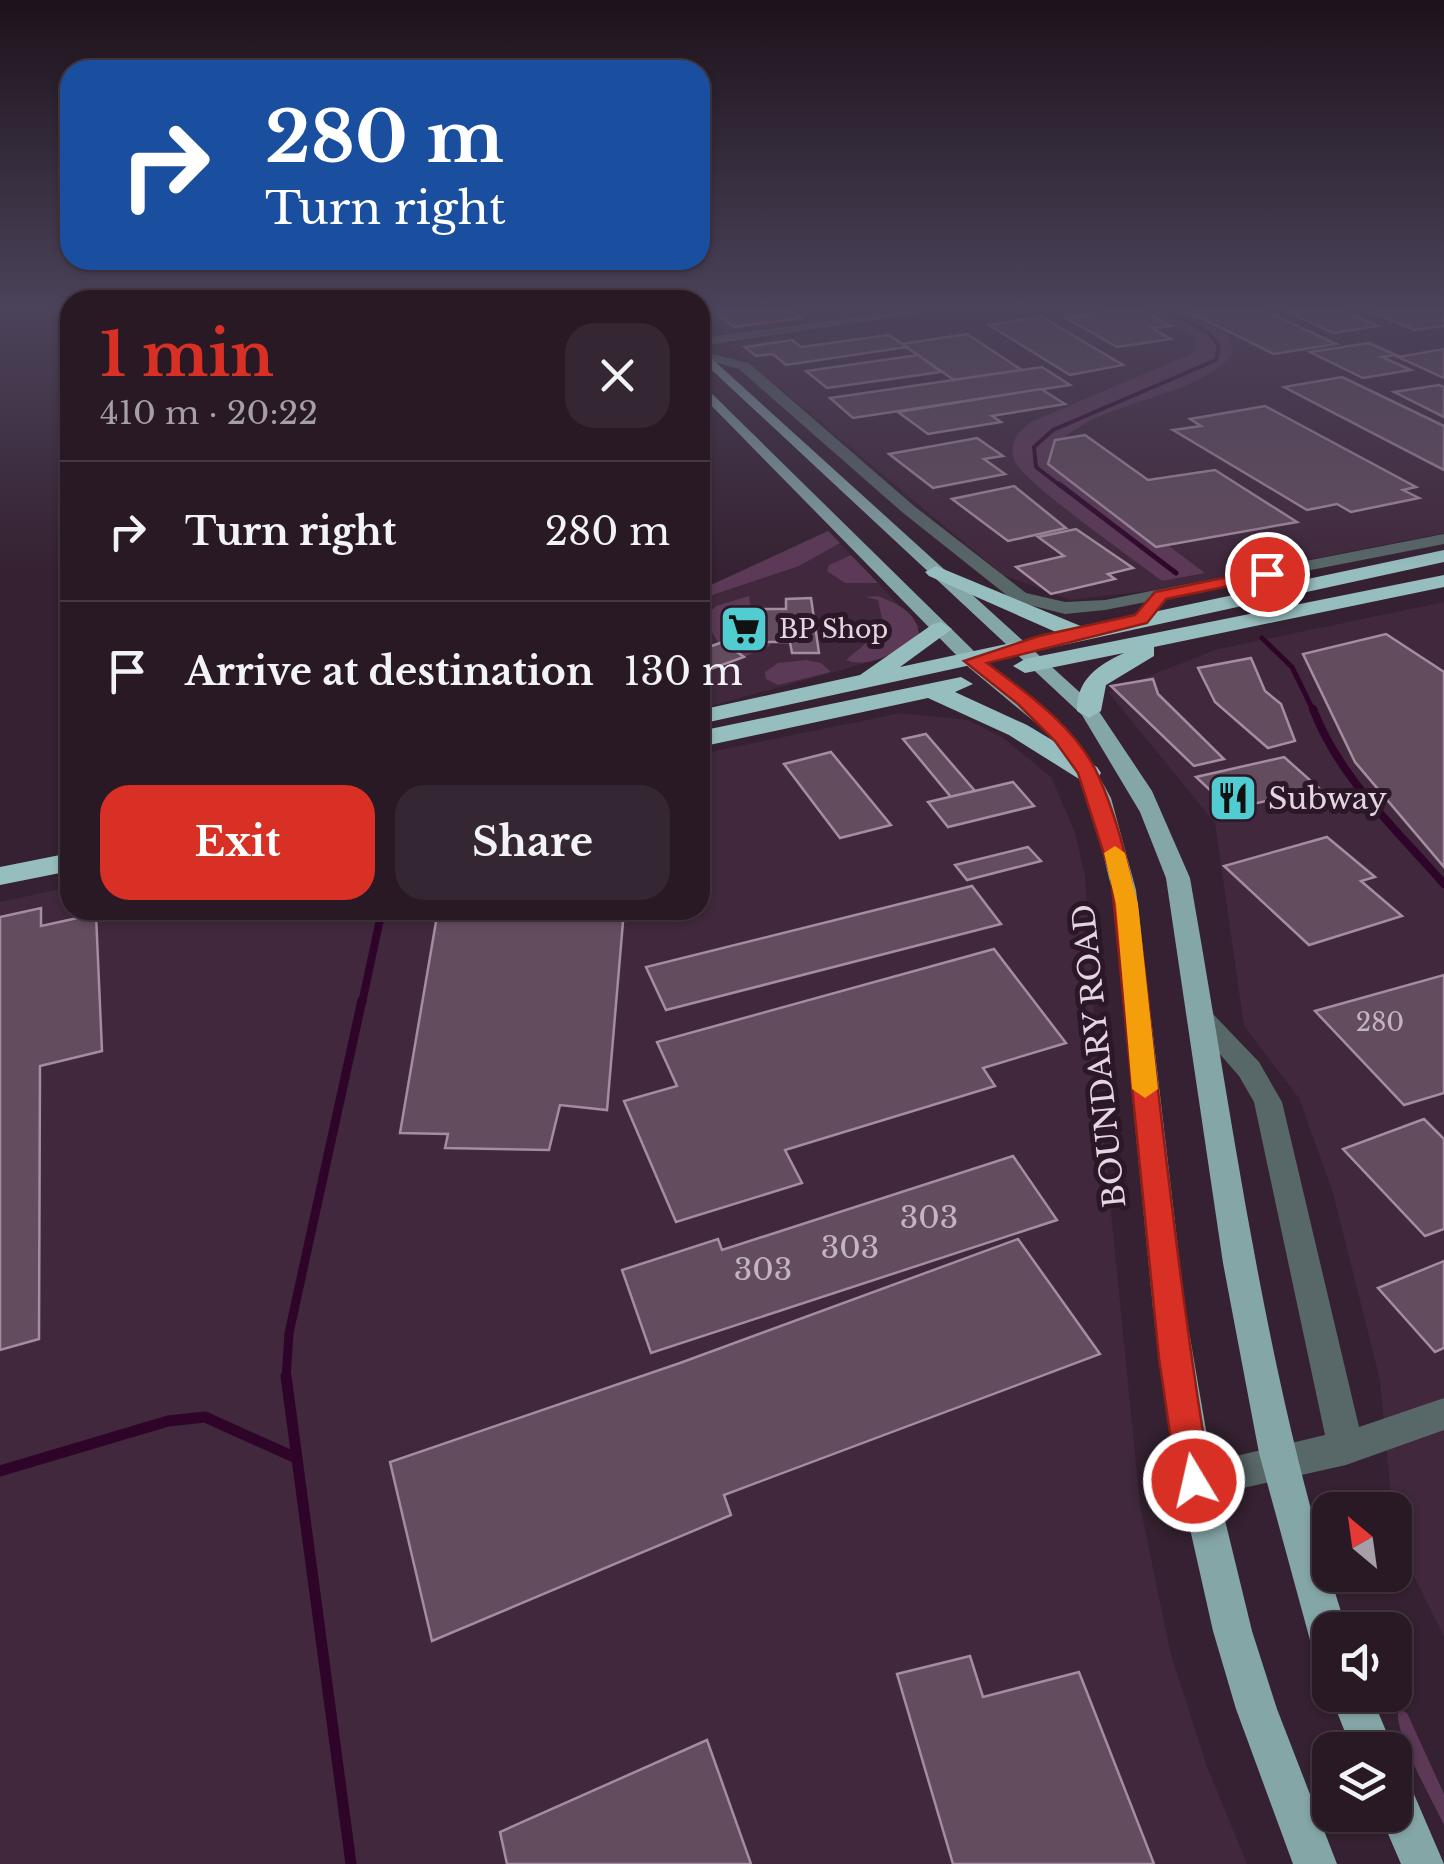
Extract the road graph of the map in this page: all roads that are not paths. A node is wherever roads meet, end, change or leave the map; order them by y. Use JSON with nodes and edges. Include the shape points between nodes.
{"nodes":[{"id":1,"x":712,"y":398,"type":"edge"},
{"id":2,"x":753,"y":398,"type":"edge"},
{"id":3,"x":781,"y":398,"type":"edge"},
{"id":4,"x":908,"y":509,"type":"junction"},
{"id":5,"x":898,"y":536,"type":"junction"},
{"id":6,"x":1444,"y":539,"type":"edge"},
{"id":7,"x":1444,"y":556,"type":"edge"},
{"id":8,"x":936,"y":572,"type":"junction"},
{"id":9,"x":1444,"y":580,"type":"edge"},
{"id":10,"x":1161,"y":595,"type":"junction"},
{"id":11,"x":1141,"y":619,"type":"junction"},
{"id":12,"x":941,"y":629,"type":"junction"},
{"id":13,"x":1189,"y":630,"type":"junction"},
{"id":14,"x":1076,"y":632,"type":"junction"},
{"id":15,"x":1025,"y":656,"type":"junction"},
{"id":16,"x":973,"y":661,"type":"junction"},
{"id":17,"x":994,"y":676,"type":"junction"},
{"id":18,"x":857,"y":685,"type":"junction"},
{"id":19,"x":932,"y":691,"type":"junction"},
{"id":20,"x":1089,"y":711,"type":"junction"},
{"id":21,"x":710,"y":715,"type":"edge"},
{"id":22,"x":710,"y":737,"type":"edge"},
{"id":23,"x":1088,"y":773,"type":"junction"},
{"id":24,"x":60,"y":864,"type":"edge"},
{"id":25,"x":0,"y":876,"type":"edge"},
{"id":26,"x":1204,"y":1021,"type":"junction"},
{"id":27,"x":1444,"y":1414,"type":"edge"},
{"id":28,"x":1346,"y":1448,"type":"junction"},
{"id":29,"x":1278,"y":1464,"type":"junction"},
{"id":30,"x":1194,"y":1481,"type":"junction"},
{"id":31,"x":1322,"y":1612,"type":"edge"},
{"id":32,"x":1410,"y":1832,"type":"edge"},
{"id":33,"x":1315,"y":1864,"type":"edge"},
{"id":34,"x":1424,"y":1864,"type":"edge"}],
"edges":[{"from":1,"to":12,"type":"main road","name":"BOUNDARY ROAD"},
{"from":2,"to":5,"type":"main road"},
{"from":3,"to":4,"type":"street"},
{"from":4,"to":5,"type":"street"},
{"from":4,"to":10,"type":"street","via":[[1020,597],[1065,608]]},
{"from":5,"to":8,"type":"main road"},
{"from":6,"to":10,"type":"street"},
{"from":7,"to":11,"type":"highway"},
{"from":8,"to":14,"type":"highway"},
{"from":8,"to":15,"type":"main road"},
{"from":9,"to":13,"type":"highway"},
{"from":10,"to":11,"type":"street"},
{"from":11,"to":14,"type":"highway"},
{"from":12,"to":16,"type":"main road","name":"BOUNDARY ROAD"},
{"from":12,"to":18,"type":"highway"},
{"from":13,"to":15,"type":"highway"},
{"from":13,"to":20,"type":"highway","via":[[1096,680]]},
{"from":14,"to":15,"type":"highway"},
{"from":15,"to":16,"type":"highway"},
{"from":15,"to":17,"type":"highway"},
{"from":15,"to":20,"type":"main road"},
{"from":16,"to":17,"type":"main road","name":"BOUNDARY ROAD"},
{"from":16,"to":18,"type":"highway"},
{"from":17,"to":19,"type":"highway"},
{"from":17,"to":23,"type":"main road","name":"BOUNDARY ROAD","via":[[1062,737]]},
{"from":18,"to":21,"type":"highway"},
{"from":19,"to":22,"type":"highway"},
{"from":19,"to":23,"type":"highway","via":[[1018,730]]},
{"from":20,"to":26,"type":"main road","via":[[1160,824],[1178,878]]},
{"from":23,"to":30,"type":"main road","name":"BOUNDARY ROAD","via":[[1127,904],[1172,1340]]},
{"from":24,"to":25,"type":"highway"},
{"from":26,"to":28,"type":"street","via":[[1249,1069],[1268,1102]]},
{"from":26,"to":29,"type":"main road"},
{"from":27,"to":28,"type":"street"},
{"from":28,"to":29,"type":"street"},
{"from":29,"to":30,"type":"street"},
{"from":29,"to":31,"type":"main road"},
{"from":30,"to":33,"type":"main road","name":"BOUNDARY ROAD","via":[[1255,1703]]},
{"from":32,"to":34,"type":"main road"}]}
